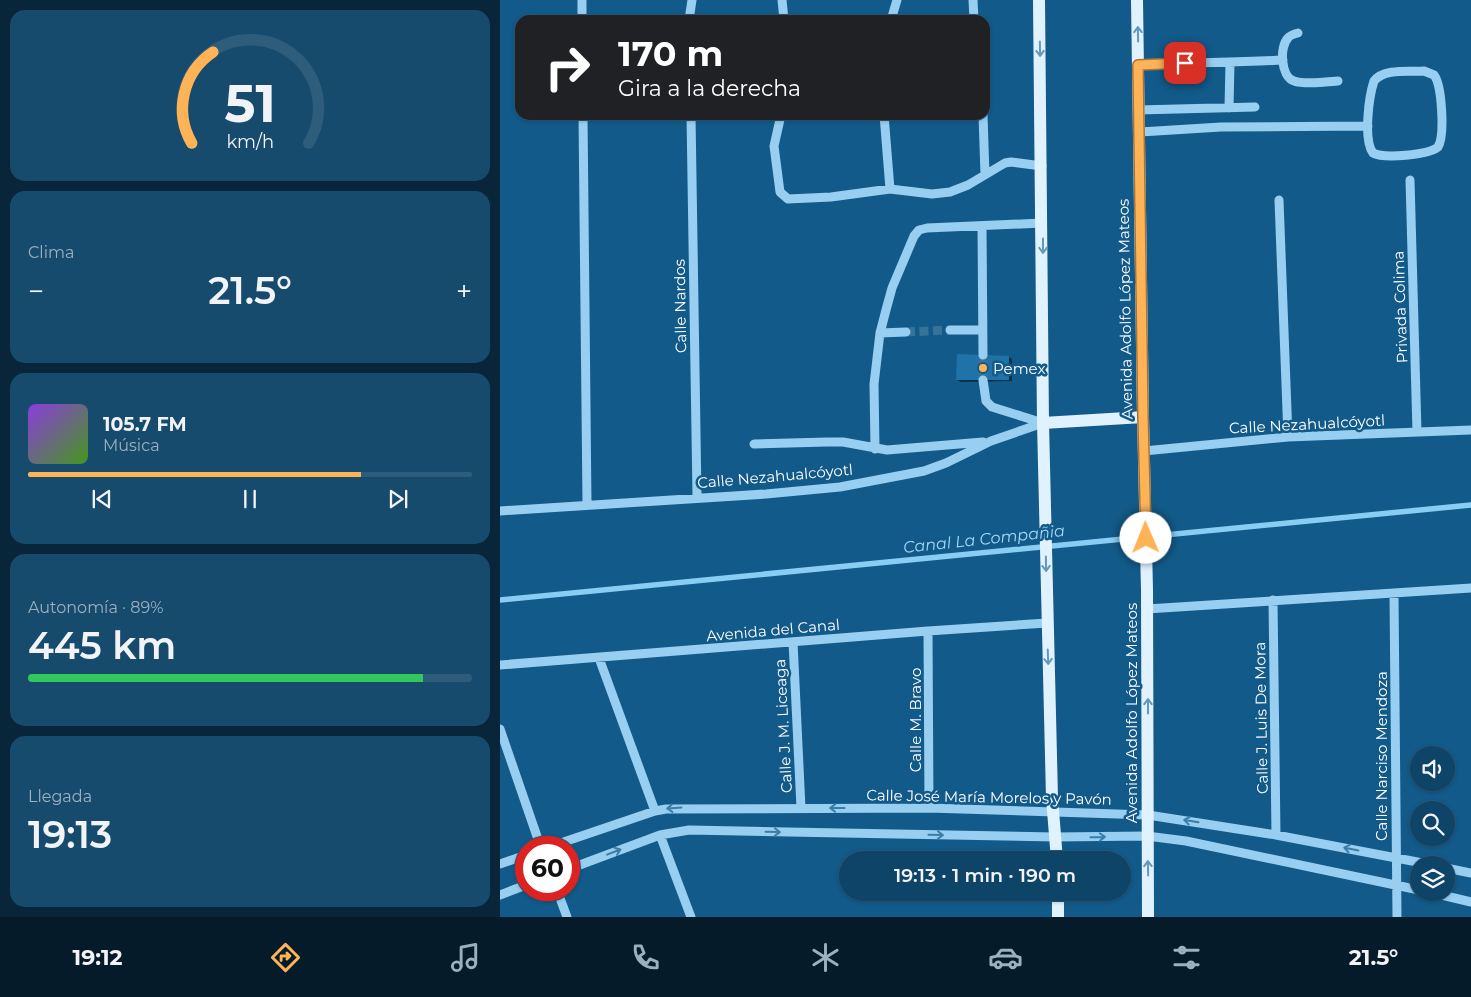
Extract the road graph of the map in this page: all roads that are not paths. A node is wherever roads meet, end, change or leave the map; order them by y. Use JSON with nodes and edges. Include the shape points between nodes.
{"nodes":[{"id":1,"x":582,"y":0,"type":"edge"},
{"id":2,"x":692,"y":0,"type":"edge"},
{"id":3,"x":782,"y":0,"type":"edge"},
{"id":4,"x":897,"y":0,"type":"edge"},
{"id":5,"x":973,"y":0,"type":"edge"},
{"id":6,"x":1040,"y":0,"type":"edge"},
{"id":7,"x":1137,"y":0,"type":"edge"},
{"id":8,"x":582,"y":15,"type":"edge"},
{"id":9,"x":690,"y":15,"type":"edge"},
{"id":10,"x":784,"y":15,"type":"edge"},
{"id":11,"x":892,"y":15,"type":"edge"},
{"id":12,"x":974,"y":15,"type":"edge"},
{"id":13,"x":1298,"y":33,"type":"dead end"},
{"id":14,"x":1283,"y":60,"type":"junction"},
{"id":15,"x":1230,"y":64,"type":"junction"},
{"id":16,"x":1138,"y":65,"type":"junction"},
{"id":17,"x":1338,"y":81,"type":"dead end"},
{"id":18,"x":1255,"y":107,"type":"dead end"},
{"id":19,"x":1230,"y":108,"type":"junction"},
{"id":20,"x":1138,"y":110,"type":"junction"},
{"id":21,"x":583,"y":120,"type":"edge"},
{"id":22,"x":690,"y":120,"type":"edge"},
{"id":23,"x":780,"y":120,"type":"edge"},
{"id":24,"x":884,"y":120,"type":"edge"},
{"id":25,"x":983,"y":120,"type":"edge"},
{"id":26,"x":1368,"y":126,"type":"junction"},
{"id":27,"x":1140,"y":132,"type":"junction"},
{"id":28,"x":1042,"y":166,"type":"junction"},
{"id":29,"x":985,"y":175,"type":"junction"},
{"id":30,"x":1410,"y":180,"type":"dead end"},
{"id":31,"x":890,"y":189,"type":"junction"},
{"id":32,"x":1279,"y":200,"type":"dead end"},
{"id":33,"x":1042,"y":223,"type":"junction"},
{"id":34,"x":982,"y":226,"type":"junction"},
{"id":35,"x":950,"y":330,"type":"tunnel mouth"},
{"id":36,"x":982,"y":330,"type":"junction"},
{"id":37,"x":906,"y":332,"type":"tunnel mouth"},
{"id":38,"x":880,"y":333,"type":"junction"},
{"id":39,"x":983,"y":355,"type":"tunnel mouth"},
{"id":40,"x":983,"y":380,"type":"tunnel mouth"},
{"id":41,"x":1143,"y":417,"type":"junction"},
{"id":42,"x":1043,"y":423,"type":"junction"},
{"id":43,"x":1471,"y":430,"type":"edge"},
{"id":44,"x":1417,"y":432,"type":"junction"},
{"id":45,"x":1288,"y":437,"type":"junction"},
{"id":46,"x":991,"y":441,"type":"junction"},
{"id":47,"x":754,"y":444,"type":"dead end"},
{"id":48,"x":875,"y":449,"type":"junction"},
{"id":49,"x":1144,"y":451,"type":"junction"},
{"id":50,"x":697,"y":497,"type":"junction"},
{"id":51,"x":588,"y":504,"type":"junction"},
{"id":52,"x":500,"y":511,"type":"edge"},
{"id":53,"x":1471,"y":588,"type":"edge"},
{"id":54,"x":1394,"y":594,"type":"junction"},
{"id":55,"x":1274,"y":600,"type":"junction"},
{"id":56,"x":1147,"y":609,"type":"junction"},
{"id":57,"x":1047,"y":623,"type":"junction"},
{"id":58,"x":928,"y":631,"type":"junction"},
{"id":59,"x":793,"y":642,"type":"junction"},
{"id":60,"x":599,"y":658,"type":"junction"},
{"id":61,"x":500,"y":665,"type":"edge"},
{"id":62,"x":500,"y":729,"type":"edge"},
{"id":63,"x":801,"y":808,"type":"junction"},
{"id":64,"x":929,"y":808,"type":"junction"},
{"id":65,"x":655,"y":811,"type":"junction"},
{"id":66,"x":1053,"y":813,"type":"junction"},
{"id":67,"x":1148,"y":815,"type":"junction"},
{"id":68,"x":660,"y":835,"type":"junction"},
{"id":69,"x":1276,"y":835,"type":"junction"},
{"id":70,"x":537,"y":836,"type":"edge"},
{"id":71,"x":580,"y":836,"type":"edge"},
{"id":72,"x":1147,"y":836,"type":"junction"},
{"id":73,"x":1055,"y":837,"type":"junction"},
{"id":74,"x":1057,"y":851,"type":"edge"},
{"id":75,"x":1396,"y":857,"type":"junction"},
{"id":76,"x":515,"y":858,"type":"edge"},
{"id":77,"x":1410,"y":860,"type":"edge"},
{"id":78,"x":500,"y":864,"type":"edge"},
{"id":79,"x":580,"y":865,"type":"edge"},
{"id":80,"x":1455,"y":869,"type":"edge"},
{"id":81,"x":1471,"y":872,"type":"edge"},
{"id":82,"x":1396,"y":885,"type":"junction"},
{"id":83,"x":1410,"y":888,"type":"edge"},
{"id":84,"x":515,"y":889,"type":"edge"},
{"id":85,"x":500,"y":895,"type":"edge"},
{"id":86,"x":1455,"y":898,"type":"edge"},
{"id":87,"x":561,"y":901,"type":"edge"},
{"id":88,"x":1058,"y":901,"type":"edge"},
{"id":89,"x":1471,"y":902,"type":"edge"},
{"id":90,"x":567,"y":917,"type":"edge"},
{"id":91,"x":691,"y":917,"type":"edge"},
{"id":92,"x":1058,"y":917,"type":"edge"},
{"id":93,"x":1148,"y":917,"type":"edge"},
{"id":94,"x":1397,"y":917,"type":"edge"}],
"edges":[{"from":1,"to":8,"type":"street"},
{"from":2,"to":9,"type":"street"},
{"from":3,"to":10,"type":"street"},
{"from":4,"to":11,"type":"street"},
{"from":5,"to":12,"type":"street"},
{"from":6,"to":28,"type":"main road","one_way":true},
{"from":16,"to":7,"type":"main road","name":"Avenida Adolfo López Mateos","one_way":true},
{"from":13,"to":14,"type":"street","via":[[1287,38]]},
{"from":14,"to":15,"type":"street"},
{"from":14,"to":17,"type":"street","via":[[1288,76],[1295,81]]},
{"from":15,"to":16,"type":"street"},
{"from":15,"to":19,"type":"street"},
{"from":16,"to":20,"type":"main road","name":"Avenida Adolfo López Mateos"},
{"from":18,"to":19,"type":"street"},
{"from":19,"to":20,"type":"street"},
{"from":20,"to":27,"type":"main road","name":"Avenida Adolfo López Mateos"},
{"from":21,"to":51,"type":"street"},
{"from":22,"to":50,"type":"street","name":"Calle Nardos"},
{"from":23,"to":31,"type":"street","via":[[774,146],[778,186],[783,196],[793,200],[831,198]]},
{"from":24,"to":31,"type":"street"},
{"from":25,"to":29,"type":"street"},
{"from":26,"to":26,"type":"street","via":[[1369,148],[1378,156],[1434,150],[1442,137],[1438,80],[1424,71],[1386,73],[1377,77],[1372,86]]},
{"from":26,"to":27,"type":"street","via":[[1220,127]]},
{"from":27,"to":41,"type":"main road","name":"Avenida Adolfo López Mateos"},
{"from":28,"to":29,"type":"street","via":[[1011,162]]},
{"from":28,"to":33,"type":"main road"},
{"from":29,"to":31,"type":"street","via":[[968,185],[941,193],[918,194]]},
{"from":30,"to":44,"type":"street","name":"Privada Colima"},
{"from":32,"to":45,"type":"street"},
{"from":33,"to":34,"type":"street"},
{"from":33,"to":42,"type":"main road","one_way":true},
{"from":34,"to":36,"type":"street"},
{"from":34,"to":38,"type":"street","via":[[927,228],[916,233],[892,288]]},
{"from":35,"to":36,"type":"street"},
{"from":36,"to":39,"type":"street"},
{"from":37,"to":38,"type":"street"},
{"from":38,"to":48,"type":"street","via":[[874,384]]},
{"from":40,"to":42,"type":"street","via":[[986,401],[992,407]]},
{"from":41,"to":42,"type":"main road"},
{"from":41,"to":49,"type":"main road","name":"Avenida Adolfo López Mateos"},
{"from":42,"to":46,"type":"street","name":"Calle Nezahualcóyotl"},
{"from":42,"to":57,"type":"main road","one_way":true},
{"from":43,"to":44,"type":"street","name":"Calle Nezahualcóyotl"},
{"from":44,"to":45,"type":"street","name":"Calle Nezahualcóyotl"},
{"from":45,"to":49,"type":"street","name":"Calle Nezahualcóyotl"},
{"from":46,"to":48,"type":"street"},
{"from":46,"to":50,"type":"street","name":"Calle Nezahualcóyotl","via":[[924,471],[840,486]]},
{"from":47,"to":48,"type":"street","via":[[842,442]]},
{"from":49,"to":56,"type":"main road","name":"Avenida Adolfo López Mateos"},
{"from":50,"to":51,"type":"street","name":"Calle Nezahualcóyotl"},
{"from":51,"to":52,"type":"street","name":"Calle Nezahualcóyotl"},
{"from":53,"to":54,"type":"street"},
{"from":54,"to":55,"type":"street"},
{"from":54,"to":75,"type":"street","name":"Calle Narciso Mendoza"},
{"from":55,"to":56,"type":"street"},
{"from":55,"to":69,"type":"street","name":"Calle J. Luis De Mora"},
{"from":67,"to":56,"type":"main road","name":"Avenida Adolfo López Mateos","one_way":true},
{"from":57,"to":58,"type":"street","name":"Avenida del Canal"},
{"from":57,"to":66,"type":"main road","one_way":true},
{"from":58,"to":59,"type":"street","name":"Avenida del Canal"},
{"from":58,"to":64,"type":"street","name":"Calle M. Bravo"},
{"from":59,"to":60,"type":"street","name":"Avenida del Canal"},
{"from":59,"to":63,"type":"street","name":"Calle J. M. Liceaga"},
{"from":60,"to":61,"type":"street","name":"Avenida del Canal"},
{"from":60,"to":65,"type":"street"},
{"from":62,"to":70,"type":"street"},
{"from":64,"to":63,"type":"street","name":"Calle José María Morelos y Pavón","one_way":true},
{"from":63,"to":65,"type":"street","name":"Calle José María Morelos y Pavón","one_way":true,"via":[[679,808]]},
{"from":64,"to":66,"type":"street","name":"Calle José María Morelos y Pavón"},
{"from":65,"to":71,"type":"street","name":"Calle José María Morelos y Pavón"},
{"from":66,"to":67,"type":"street","name":"Calle José María Morelos y Pavón"},
{"from":66,"to":73,"type":"main road"},
{"from":69,"to":67,"type":"street","name":"Calle José María Morelos y Pavón","one_way":true},
{"from":67,"to":72,"type":"main road","name":"Avenida Adolfo López Mateos"},
{"from":68,"to":73,"type":"street","one_way":true,"via":[[689,830]]},
{"from":79,"to":68,"type":"street","one_way":true},
{"from":68,"to":91,"type":"street"},
{"from":75,"to":69,"type":"street","name":"Calle José María Morelos y Pavón","one_way":true},
{"from":73,"to":72,"type":"street","one_way":true},
{"from":72,"to":82,"type":"street","via":[[1186,841]]},
{"from":93,"to":72,"type":"main road","name":"Avenida Adolfo López Mateos","one_way":true},
{"from":73,"to":74,"type":"main road"},
{"from":75,"to":77,"type":"street","name":"Calle José María Morelos y Pavón"},
{"from":75,"to":82,"type":"street","name":"Calle Narciso Mendoza"},
{"from":76,"to":78,"type":"street"},
{"from":80,"to":81,"type":"street"},
{"from":82,"to":83,"type":"street"},
{"from":82,"to":94,"type":"street","name":"Calle Narciso Mendoza"},
{"from":84,"to":85,"type":"street"},
{"from":86,"to":89,"type":"street"},
{"from":87,"to":90,"type":"street"},
{"from":88,"to":92,"type":"main road"}]}
